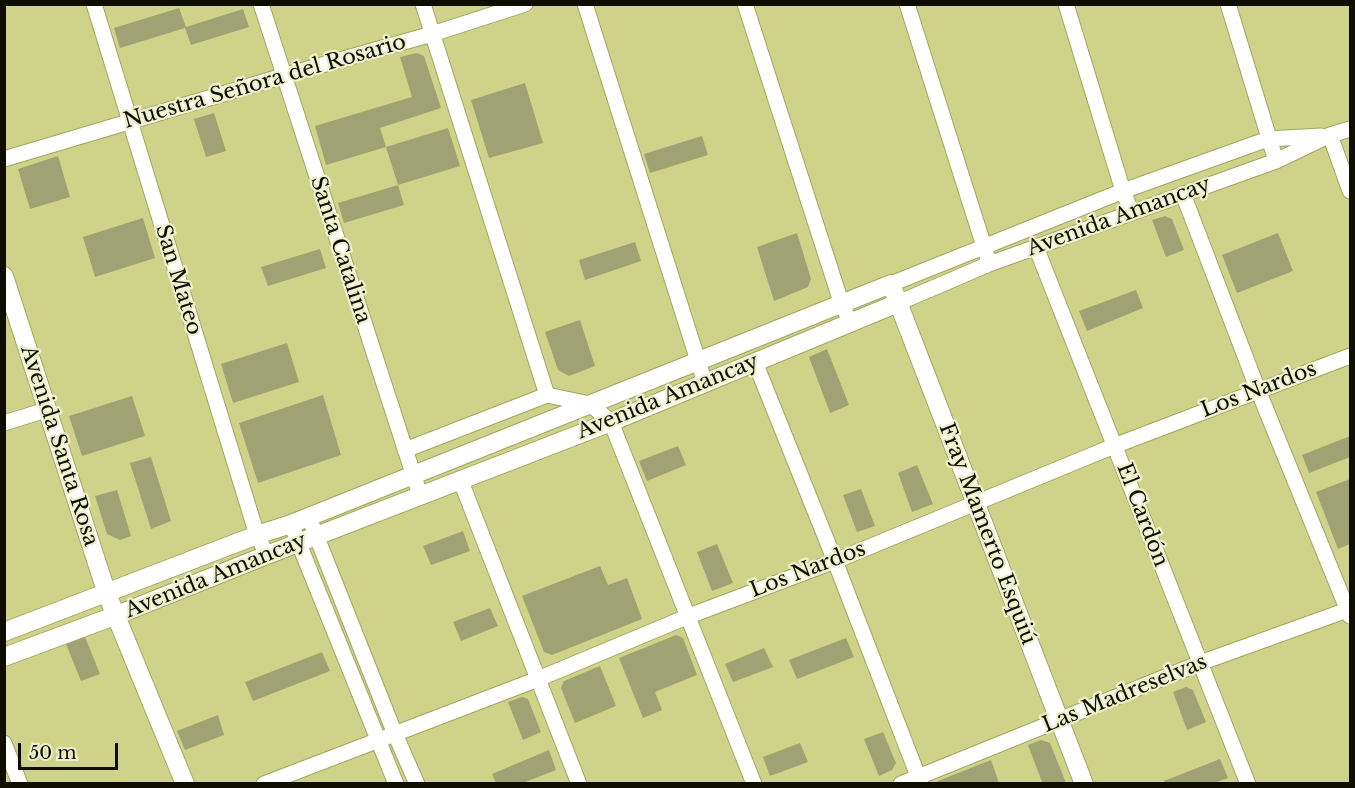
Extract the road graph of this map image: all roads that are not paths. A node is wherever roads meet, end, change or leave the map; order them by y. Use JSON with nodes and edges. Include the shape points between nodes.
{"nodes":[{"id":1,"x":94,"y":4,"type":"edge"},
{"id":2,"x":261,"y":4,"type":"edge"},
{"id":3,"x":423,"y":4,"type":"edge"},
{"id":4,"x":525,"y":4,"type":"edge"},
{"id":5,"x":585,"y":4,"type":"edge"},
{"id":6,"x":745,"y":4,"type":"edge"},
{"id":7,"x":907,"y":4,"type":"edge"},
{"id":8,"x":1066,"y":4,"type":"edge"},
{"id":9,"x":1228,"y":4,"type":"edge"},
{"id":10,"x":432,"y":34,"type":"junction"},
{"id":11,"x":283,"y":76,"type":"junction"},
{"id":12,"x":129,"y":121,"type":"junction"},
{"id":13,"x":1350,"y":129,"type":"edge"},
{"id":14,"x":1330,"y":135,"type":"junction"},
{"id":15,"x":1268,"y":139,"type":"junction"},
{"id":16,"x":4,"y":159,"type":"edge"},
{"id":17,"x":1276,"y":161,"type":"junction"},
{"id":18,"x":1123,"y":190,"type":"junction"},
{"id":19,"x":1350,"y":190,"type":"edge"},
{"id":20,"x":1183,"y":194,"type":"junction"},
{"id":21,"x":1132,"y":213,"type":"junction"},
{"id":22,"x":984,"y":247,"type":"junction"},
{"id":23,"x":1036,"y":247,"type":"junction"},
{"id":24,"x":989,"y":264,"type":"junction"},
{"id":25,"x":6,"y":283,"type":"edge"},
{"id":26,"x":891,"y":284,"type":"junction"},
{"id":27,"x":898,"y":303,"type":"junction"},
{"id":28,"x":842,"y":305,"type":"junction"},
{"id":29,"x":851,"y":323,"type":"junction"},
{"id":30,"x":1350,"y":356,"type":"edge"},
{"id":31,"x":698,"y":360,"type":"junction"},
{"id":32,"x":755,"y":362,"type":"junction"},
{"id":33,"x":705,"y":383,"type":"junction"},
{"id":34,"x":1258,"y":390,"type":"junction"},
{"id":35,"x":547,"y":395,"type":"junction"},
{"id":36,"x":591,"y":404,"type":"junction"},
{"id":37,"x":46,"y":410,"type":"junction"},
{"id":38,"x":611,"y":422,"type":"junction"},
{"id":39,"x":4,"y":423,"type":"edge"},
{"id":40,"x":1114,"y":446,"type":"junction"},
{"id":41,"x":405,"y":450,"type":"junction"},
{"id":42,"x":413,"y":475,"type":"junction"},
{"id":43,"x":459,"y":479,"type":"junction"},
{"id":44,"x":420,"y":495,"type":"junction"},
{"id":45,"x":975,"y":503,"type":"junction"},
{"id":46,"x":309,"y":517,"type":"junction"},
{"id":47,"x":291,"y":525,"type":"junction"},
{"id":48,"x":257,"y":535,"type":"junction"},
{"id":49,"x":317,"y":536,"type":"junction"},
{"id":50,"x":299,"y":543,"type":"junction"},
{"id":51,"x":267,"y":555,"type":"junction"},
{"id":52,"x":835,"y":561,"type":"junction"},
{"id":53,"x":107,"y":594,"type":"junction"},
{"id":54,"x":1350,"y":612,"type":"edge"},
{"id":55,"x":117,"y":615,"type":"junction"},
{"id":56,"x":689,"y":616,"type":"junction"},
{"id":57,"x":4,"y":632,"type":"edge"},
{"id":58,"x":4,"y":657,"type":"edge"},
{"id":59,"x":1200,"y":663,"type":"junction"},
{"id":60,"x":538,"y":679,"type":"junction"},
{"id":61,"x":1059,"y":720,"type":"junction"},
{"id":62,"x":395,"y":734,"type":"junction"},
{"id":63,"x":379,"y":741,"type":"junction"},
{"id":64,"x":4,"y":743,"type":"edge"},
{"id":65,"x":919,"y":780,"type":"edge"},
{"id":66,"x":20,"y":783,"type":"edge"},
{"id":67,"x":185,"y":783,"type":"edge"},
{"id":68,"x":264,"y":783,"type":"edge"},
{"id":69,"x":396,"y":783,"type":"edge"},
{"id":70,"x":417,"y":783,"type":"edge"},
{"id":71,"x":579,"y":783,"type":"edge"},
{"id":72,"x":754,"y":783,"type":"edge"},
{"id":73,"x":901,"y":783,"type":"edge"},
{"id":74,"x":1084,"y":783,"type":"edge"},
{"id":75,"x":1248,"y":783,"type":"edge"}],
"edges":[{"from":1,"to":12,"type":"street","name":"San Mateo"},
{"from":2,"to":11,"type":"street","name":"Santa Catalina"},
{"from":3,"to":10,"type":"street"},
{"from":4,"to":10,"type":"street","name":"Nuestra Señora del Rosario"},
{"from":5,"to":31,"type":"street"},
{"from":6,"to":28,"type":"street"},
{"from":7,"to":22,"type":"street"},
{"from":8,"to":18,"type":"street"},
{"from":9,"to":15,"type":"street"},
{"from":10,"to":11,"type":"street","name":"Nuestra Señora del Rosario"},
{"from":10,"to":35,"type":"street"},
{"from":11,"to":12,"type":"street","name":"Nuestra Señora del Rosario"},
{"from":11,"to":41,"type":"street","name":"Santa Catalina"},
{"from":12,"to":16,"type":"street","name":"Nuestra Señora del Rosario"},
{"from":12,"to":48,"type":"street","name":"San Mateo"},
{"from":13,"to":14,"type":"street","name":"Avenida Amancay"},
{"from":14,"to":15,"type":"street","name":"Avenida Amancay"},
{"from":14,"to":17,"type":"street","name":"Avenida Amancay"},
{"from":14,"to":19,"type":"street"},
{"from":15,"to":17,"type":"street"},
{"from":15,"to":18,"type":"street","name":"Avenida Amancay"},
{"from":17,"to":20,"type":"street","name":"Avenida Amancay"},
{"from":18,"to":21,"type":"street"},
{"from":18,"to":22,"type":"street","name":"Avenida Amancay"},
{"from":20,"to":21,"type":"street","name":"Avenida Amancay"},
{"from":20,"to":34,"type":"street"},
{"from":21,"to":23,"type":"street","name":"Avenida Amancay"},
{"from":22,"to":24,"type":"street"},
{"from":22,"to":26,"type":"street","name":"Avenida Amancay"},
{"from":23,"to":24,"type":"street","name":"Avenida Amancay"},
{"from":23,"to":40,"type":"street","name":"El Cardón"},
{"from":24,"to":27,"type":"street","name":"Avenida Amancay"},
{"from":25,"to":37,"type":"street","name":"Avenida Santa Rosa"},
{"from":26,"to":27,"type":"street","name":"Fray Mamerto Esquiú"},
{"from":26,"to":28,"type":"street","name":"Avenida Amancay"},
{"from":27,"to":29,"type":"street","name":"Avenida Amancay"},
{"from":27,"to":45,"type":"street","name":"Fray Mamerto Esquiú"},
{"from":28,"to":29,"type":"street"},
{"from":28,"to":31,"type":"street","name":"Avenida Amancay"},
{"from":29,"to":32,"type":"street","name":"Avenida Amancay"},
{"from":30,"to":34,"type":"street","name":"Los Nardos"},
{"from":31,"to":33,"type":"street"},
{"from":31,"to":36,"type":"street","name":"Avenida Amancay"},
{"from":32,"to":33,"type":"street","name":"Avenida Amancay"},
{"from":32,"to":52,"type":"street"},
{"from":33,"to":38,"type":"street","name":"Avenida Amancay"},
{"from":34,"to":40,"type":"street","name":"Los Nardos"},
{"from":34,"to":54,"type":"street"},
{"from":35,"to":36,"type":"street"},
{"from":35,"to":41,"type":"street"},
{"from":36,"to":38,"type":"street"},
{"from":36,"to":42,"type":"street","name":"Avenida Amancay"},
{"from":37,"to":39,"type":"street"},
{"from":37,"to":53,"type":"street","name":"Avenida Santa Rosa"},
{"from":38,"to":43,"type":"street","name":"Avenida Amancay"},
{"from":38,"to":56,"type":"street"},
{"from":40,"to":45,"type":"street","name":"Los Nardos"},
{"from":40,"to":59,"type":"street","name":"El Cardón"},
{"from":41,"to":42,"type":"street","name":"Santa Catalina"},
{"from":42,"to":44,"type":"street","name":"Santa Catalina"},
{"from":42,"to":46,"type":"street","name":"Avenida Amancay"},
{"from":43,"to":44,"type":"street","name":"Avenida Amancay"},
{"from":43,"to":60,"type":"street"},
{"from":44,"to":49,"type":"street","name":"Avenida Amancay"},
{"from":45,"to":52,"type":"street","name":"Los Nardos"},
{"from":45,"to":61,"type":"street","name":"Fray Mamerto Esquiú"},
{"from":46,"to":47,"type":"street","name":"Avenida Amancay"},
{"from":46,"to":49,"type":"street"},
{"from":47,"to":48,"type":"street","name":"Avenida Amancay"},
{"from":47,"to":50,"type":"street"},
{"from":48,"to":51,"type":"street","name":"San Mateo"},
{"from":48,"to":53,"type":"street","name":"Avenida Amancay"},
{"from":49,"to":50,"type":"street","name":"Avenida Amancay"},
{"from":49,"to":62,"type":"street"},
{"from":50,"to":51,"type":"street","name":"Avenida Amancay"},
{"from":50,"to":63,"type":"street"},
{"from":51,"to":55,"type":"street","name":"Avenida Amancay"},
{"from":52,"to":56,"type":"street","name":"Los Nardos"},
{"from":52,"to":65,"type":"street"},
{"from":53,"to":55,"type":"street","name":"Avenida Santa Rosa"},
{"from":53,"to":57,"type":"street","name":"Avenida Amancay"},
{"from":54,"to":59,"type":"street","name":"Las Madreselvas"},
{"from":55,"to":58,"type":"street","name":"Avenida Amancay"},
{"from":55,"to":67,"type":"street","name":"Avenida Santa Rosa"},
{"from":56,"to":60,"type":"street","name":"Los Nardos"},
{"from":56,"to":72,"type":"street"},
{"from":59,"to":61,"type":"street","name":"Las Madreselvas"},
{"from":59,"to":75,"type":"street","name":"El Cardón"},
{"from":60,"to":62,"type":"street","name":"Los Nardos"},
{"from":60,"to":71,"type":"street"},
{"from":61,"to":65,"type":"street","name":"Las Madreselvas"},
{"from":61,"to":74,"type":"street","name":"Fray Mamerto Esquiú"},
{"from":62,"to":63,"type":"street","name":"Los Nardos"},
{"from":62,"to":70,"type":"street"},
{"from":63,"to":68,"type":"street","name":"Los Nardos"},
{"from":63,"to":69,"type":"street"},
{"from":64,"to":66,"type":"street"},
{"from":65,"to":73,"type":"street","name":"Las Madreselvas"}]}
